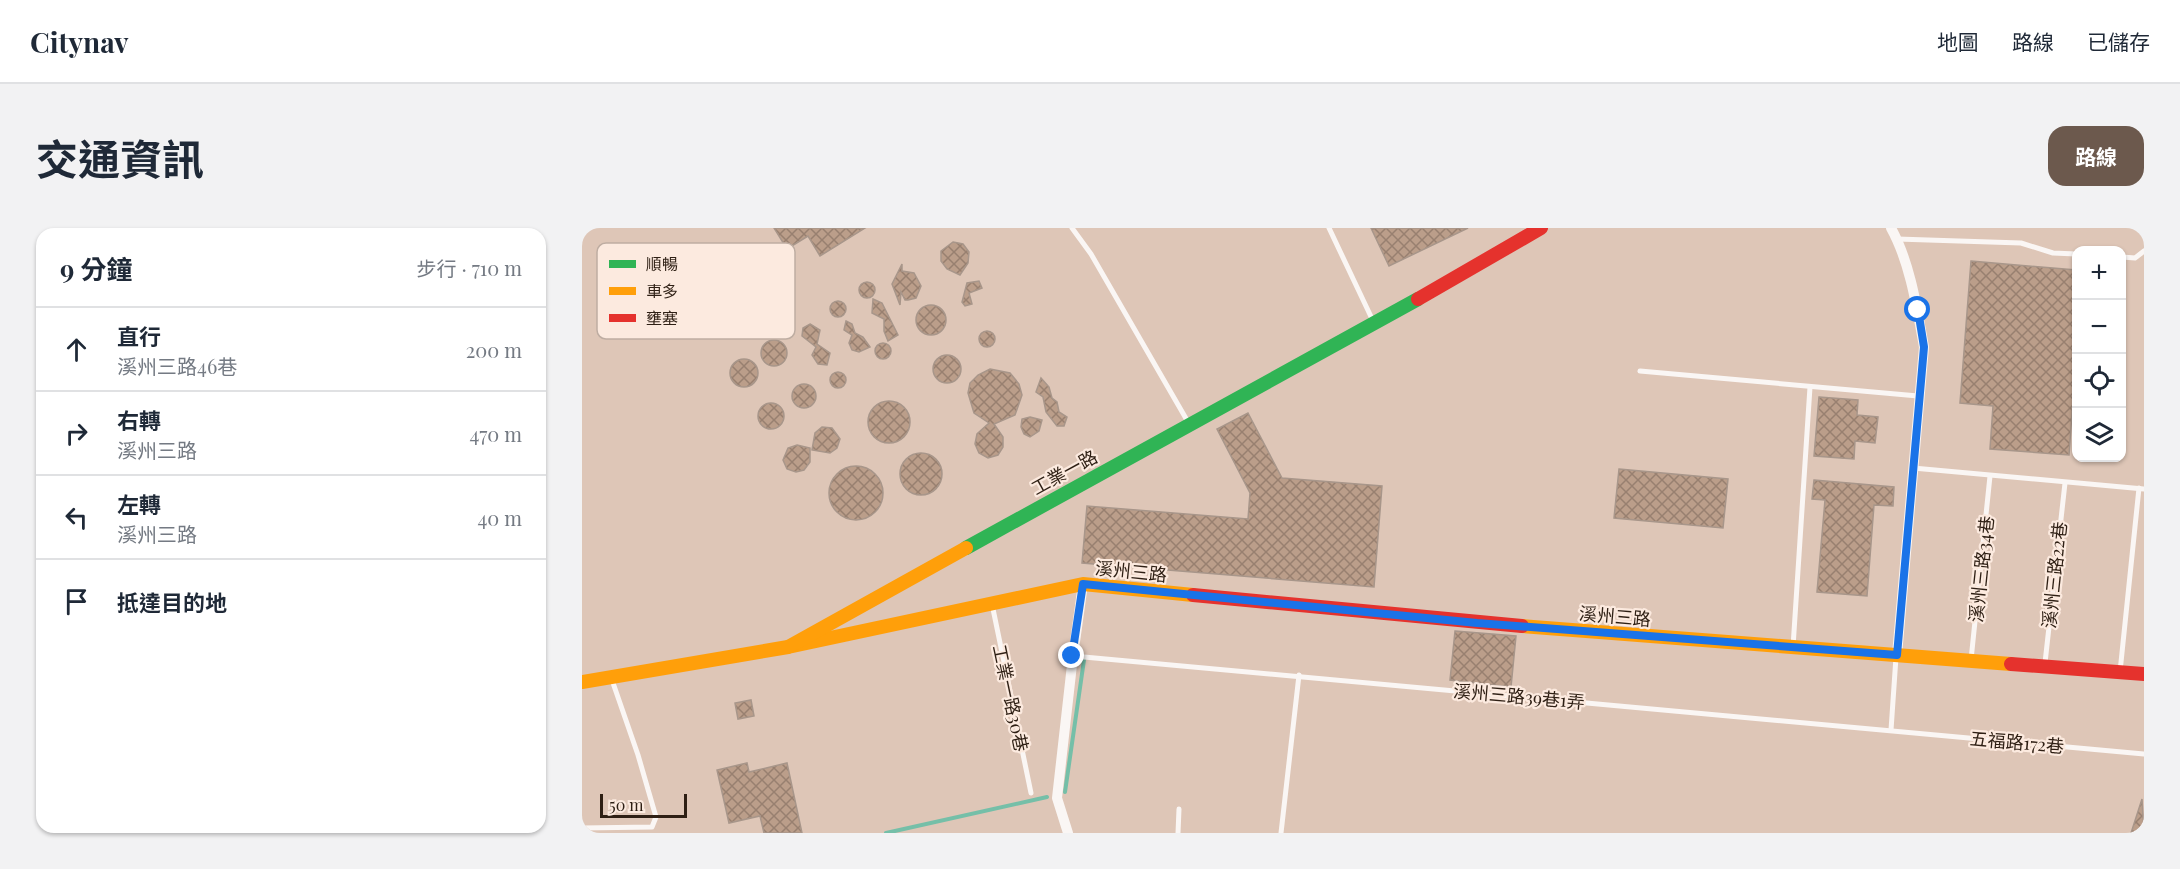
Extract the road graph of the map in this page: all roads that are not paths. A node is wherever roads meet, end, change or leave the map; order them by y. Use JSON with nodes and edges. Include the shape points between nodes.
{"nodes":[{"id":1,"x":1072,"y":228,"type":"edge"},
{"id":2,"x":1329,"y":228,"type":"edge"},
{"id":3,"x":1541,"y":228,"type":"edge"},
{"id":4,"x":1891,"y":228,"type":"edge"},
{"id":5,"x":1526,"y":232,"type":"edge"},
{"id":6,"x":1897,"y":239,"type":"junction"},
{"id":7,"x":2144,"y":251,"type":"edge"},
{"id":8,"x":2072,"y":254,"type":"edge"},
{"id":9,"x":2126,"y":257,"type":"edge"},
{"id":10,"x":1375,"y":324,"type":"junction"},
{"id":11,"x":1640,"y":371,"type":"dead end"},
{"id":12,"x":1810,"y":387,"type":"junction"},
{"id":13,"x":1918,"y":396,"type":"junction"},
{"id":14,"x":1189,"y":423,"type":"junction"},
{"id":15,"x":1913,"y":468,"type":"junction"},
{"id":16,"x":1990,"y":476,"type":"junction"},
{"id":17,"x":2065,"y":483,"type":"junction"},
{"id":18,"x":2141,"y":489,"type":"edge"},
{"id":19,"x":1083,"y":584,"type":"junction"},
{"id":20,"x":992,"y":603,"type":"junction"},
{"id":21,"x":788,"y":647,"type":"junction"},
{"id":22,"x":1793,"y":649,"type":"junction"},
{"id":23,"x":1897,"y":655,"type":"junction"},
{"id":24,"x":1072,"y":656,"type":"junction"},
{"id":25,"x":1971,"y":662,"type":"junction"},
{"id":26,"x":2044,"y":668,"type":"junction"},
{"id":27,"x":2120,"y":674,"type":"junction"},
{"id":28,"x":2144,"y":674,"type":"edge"},
{"id":29,"x":1299,"y":675,"type":"junction"},
{"id":30,"x":612,"y":679,"type":"junction"},
{"id":31,"x":582,"y":682,"type":"edge"},
{"id":32,"x":1891,"y":730,"type":"junction"},
{"id":33,"x":2144,"y":754,"type":"edge"},
{"id":34,"x":1031,"y":793,"type":"dead end"},
{"id":35,"x":1179,"y":809,"type":"dead end"},
{"id":36,"x":582,"y":828,"type":"edge"},
{"id":37,"x":1068,"y":833,"type":"edge"},
{"id":38,"x":1178,"y":833,"type":"edge"},
{"id":39,"x":1281,"y":833,"type":"edge"}],
"edges":[{"from":1,"to":14,"type":"lane"},
{"from":2,"to":10,"type":"lane"},
{"from":3,"to":5,"type":"street","name":"工業一路"},
{"from":4,"to":6,"type":"street"},
{"from":5,"to":10,"type":"street","name":"工業一路"},
{"from":6,"to":8,"type":"lane","via":[[2021,243],[2053,253]]},
{"from":6,"to":13,"type":"street","via":[[1918,310],[1924,347]]},
{"from":7,"to":9,"type":"lane","via":[[2135,258]]},
{"from":10,"to":14,"type":"street","name":"工業一路"},
{"from":11,"to":12,"type":"lane"},
{"from":12,"to":13,"type":"lane"},
{"from":12,"to":22,"type":"lane"},
{"from":13,"to":15,"type":"street"},
{"from":14,"to":21,"type":"street","name":"工業一路"},
{"from":15,"to":16,"type":"lane"},
{"from":15,"to":23,"type":"street"},
{"from":16,"to":17,"type":"lane"},
{"from":16,"to":25,"type":"lane","name":"溪州三路34巷"},
{"from":17,"to":18,"type":"lane"},
{"from":17,"to":26,"type":"lane","name":"溪州三路22巷"},
{"from":18,"to":27,"type":"lane"},
{"from":19,"to":20,"type":"street","name":"溪州三路"},
{"from":19,"to":22,"type":"street","name":"溪州三路","via":[[1442,620]]},
{"from":19,"to":24,"type":"street","name":"溪州三路"},
{"from":20,"to":21,"type":"street","name":"溪州三路"},
{"from":20,"to":34,"type":"lane","name":"工業一路30巷"},
{"from":21,"to":30,"type":"street","name":"工業一路"},
{"from":22,"to":23,"type":"street","name":"溪州三路"},
{"from":23,"to":25,"type":"street","name":"溪州三路"},
{"from":23,"to":32,"type":"lane"},
{"from":24,"to":29,"type":"lane","name":"溪州三路39巷1弄"},
{"from":24,"to":37,"type":"street","name":"溪州三路","via":[[1058,798]]},
{"from":25,"to":26,"type":"street","name":"溪州三路"},
{"from":26,"to":27,"type":"street","name":"溪州三路"},
{"from":27,"to":28,"type":"street","name":"溪州三路"},
{"from":29,"to":32,"type":"lane","name":"溪州三路39巷1弄"},
{"from":29,"to":39,"type":"lane"},
{"from":30,"to":31,"type":"street","name":"工業一路"},
{"from":30,"to":36,"type":"lane","via":[[656,817],[652,827]]},
{"from":32,"to":33,"type":"lane","name":"五福路172巷"},
{"from":35,"to":38,"type":"lane"}]}
